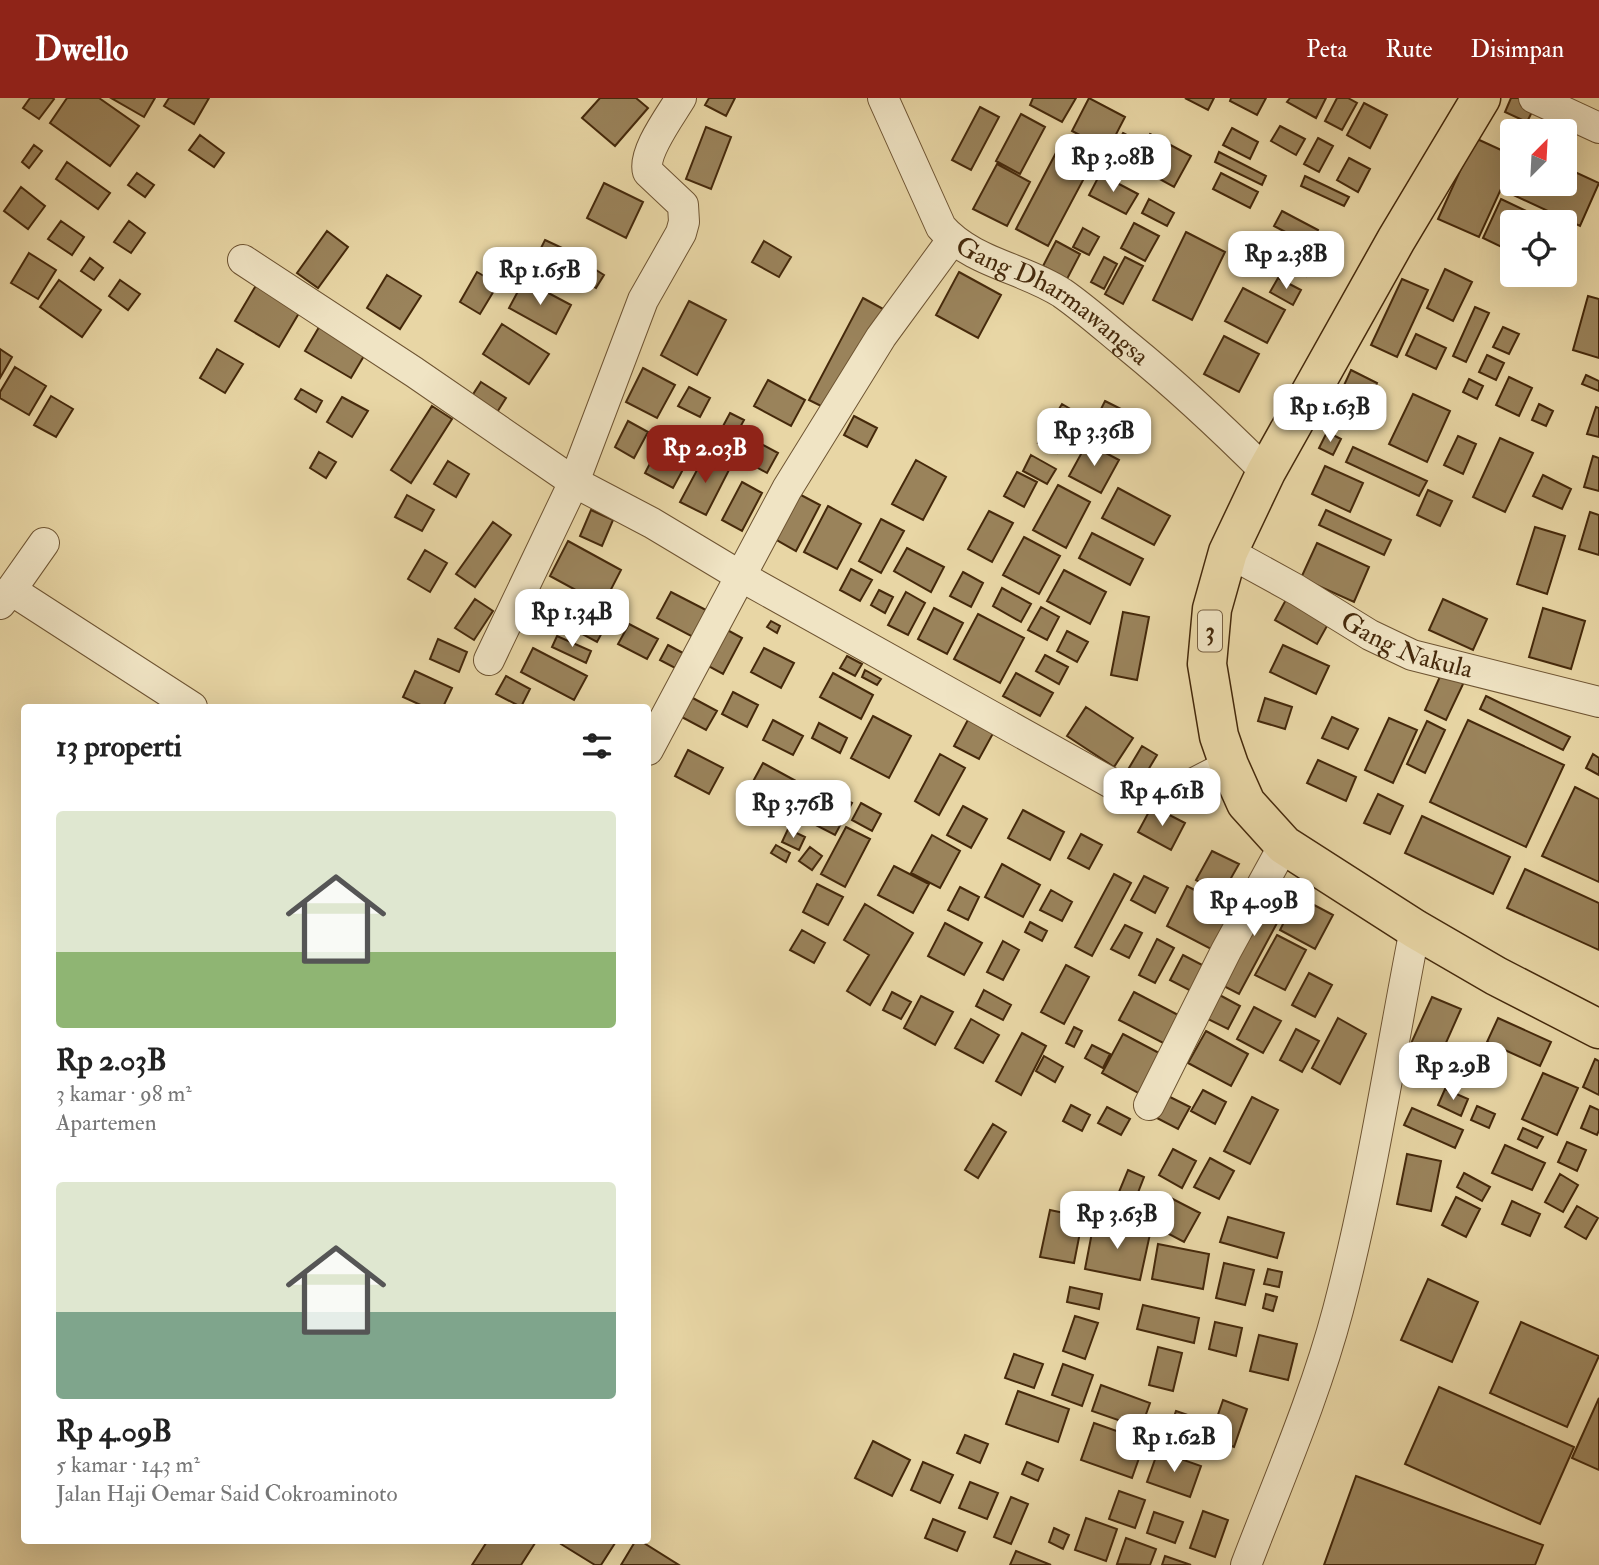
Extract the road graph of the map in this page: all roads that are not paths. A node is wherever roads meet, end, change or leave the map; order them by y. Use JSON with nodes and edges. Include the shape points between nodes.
{"nodes":[{"id":1,"x":681,"y":98,"type":"edge"},
{"id":2,"x":883,"y":98,"type":"edge"},
{"id":3,"x":1481,"y":98,"type":"edge"},
{"id":4,"x":1534,"y":98,"type":"edge"},
{"id":5,"x":1599,"y":128,"type":"edge"},
{"id":6,"x":952,"y":240,"type":"junction"},
{"id":7,"x":243,"y":260,"type":"dead end"},
{"id":8,"x":1266,"y":472,"type":"junction"},
{"id":9,"x":574,"y":481,"type":"junction"},
{"id":10,"x":44,"y":543,"type":"dead end"},
{"id":11,"x":1228,"y":552,"type":"junction"},
{"id":12,"x":742,"y":577,"type":"junction"},
{"id":13,"x":6,"y":597,"type":"edge"},
{"id":14,"x":489,"y":660,"type":"dead end"},
{"id":15,"x":1599,"y":702,"type":"edge"},
{"id":16,"x":187,"y":704,"type":"edge"},
{"id":17,"x":651,"y":744,"type":"edge"},
{"id":18,"x":1229,"y":765,"type":"junction"},
{"id":19,"x":1284,"y":845,"type":"junction"},
{"id":20,"x":1415,"y":929,"type":"junction"},
{"id":21,"x":1599,"y":1029,"type":"edge"},
{"id":22,"x":1149,"y":1105,"type":"dead end"},
{"id":23,"x":1246,"y":1565,"type":"edge"}],
"edges":[{"from":1,"to":9,"type":"street","via":[[646,167],[683,205],[681,233],[643,300]]},
{"from":2,"to":6,"type":"street","name":"Gang Dharmawangsa","via":[[941,227]]},
{"from":3,"to":8,"type":"highway","number":"3"},
{"from":4,"to":5,"type":"street"},
{"from":6,"to":8,"type":"street","name":"Gang Dharmawangsa","via":[[1034,277],[1084,309],[1174,383]]},
{"from":6,"to":12,"type":"street","via":[[881,337],[787,489]]},
{"from":7,"to":9,"type":"street"},
{"from":8,"to":11,"type":"highway","number":"3"},
{"from":9,"to":12,"type":"street"},
{"from":9,"to":14,"type":"street"},
{"from":10,"to":13,"type":"street"},
{"from":11,"to":15,"type":"street","name":"Gang Nakula","via":[[1412,655]]},
{"from":11,"to":18,"type":"highway","number":"3","via":[[1212,609],[1207,664],[1219,736]]},
{"from":12,"to":17,"type":"street"},
{"from":12,"to":18,"type":"street","via":[[1138,798],[1165,798]]},
{"from":13,"to":16,"type":"street"},
{"from":18,"to":19,"type":"highway","number":"3","via":[[1246,803]]},
{"from":19,"to":20,"type":"highway","number":"3"},
{"from":19,"to":22,"type":"street"},
{"from":20,"to":21,"type":"highway","number":"3"},
{"from":20,"to":23,"type":"street","via":[[1338,1312]]}]}
